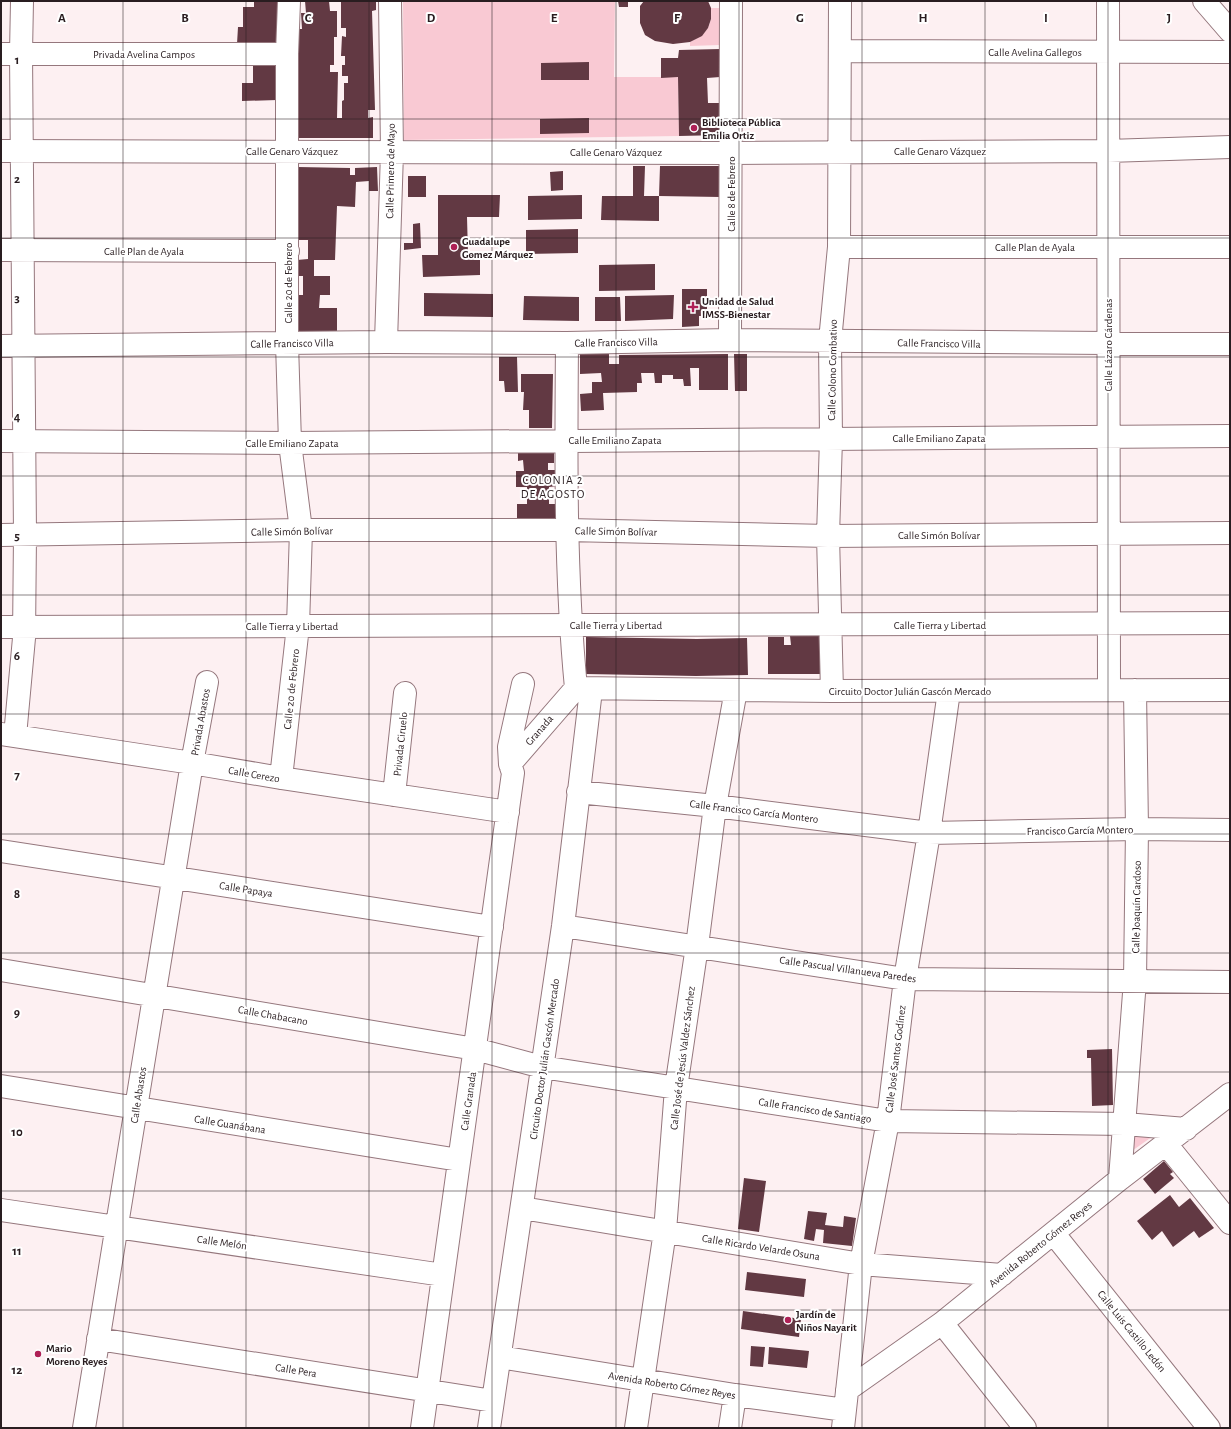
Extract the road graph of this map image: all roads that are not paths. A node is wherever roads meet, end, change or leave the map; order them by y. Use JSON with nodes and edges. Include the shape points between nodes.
{"nodes":[{"id":1,"x":22,"y":1,"type":"edge"},
{"id":2,"x":289,"y":1,"type":"edge"},
{"id":3,"x":390,"y":1,"type":"edge"},
{"id":4,"x":731,"y":1,"type":"edge"},
{"id":5,"x":840,"y":1,"type":"edge"},
{"id":6,"x":1108,"y":1,"type":"edge"},
{"id":7,"x":1204,"y":1,"type":"edge"},
{"id":8,"x":1230,"y":31,"type":"edge"},
{"id":9,"x":840,"y":51,"type":"junction"},
{"id":10,"x":1108,"y":52,"type":"junction"},
{"id":11,"x":1230,"y":52,"type":"edge"},
{"id":12,"x":11,"y":54,"type":"edge"},
{"id":13,"x":287,"y":54,"type":"junction"},
{"id":14,"x":1230,"y":147,"type":"edge"},
{"id":15,"x":1,"y":151,"type":"edge"},
{"id":16,"x":23,"y":151,"type":"junction"},
{"id":17,"x":287,"y":151,"type":"junction"},
{"id":18,"x":839,"y":151,"type":"junction"},
{"id":19,"x":1108,"y":151,"type":"junction"},
{"id":20,"x":392,"y":152,"type":"junction"},
{"id":21,"x":731,"y":153,"type":"junction"},
{"id":22,"x":839,"y":247,"type":"junction"},
{"id":23,"x":1108,"y":247,"type":"junction"},
{"id":24,"x":1230,"y":247,"type":"edge"},
{"id":25,"x":1,"y":250,"type":"edge"},
{"id":26,"x":23,"y":250,"type":"junction"},
{"id":27,"x":288,"y":251,"type":"junction"},
{"id":28,"x":730,"y":340,"type":"junction"},
{"id":29,"x":830,"y":341,"type":"junction"},
{"id":30,"x":386,"y":342,"type":"junction"},
{"id":31,"x":288,"y":343,"type":"junction"},
{"id":32,"x":566,"y":343,"type":"junction"},
{"id":33,"x":1230,"y":344,"type":"edge"},
{"id":34,"x":1108,"y":345,"type":"junction"},
{"id":35,"x":1,"y":346,"type":"edge"},
{"id":36,"x":24,"y":346,"type":"junction"},
{"id":37,"x":1230,"y":436,"type":"edge"},
{"id":38,"x":1108,"y":437,"type":"junction"},
{"id":39,"x":831,"y":439,"type":"junction"},
{"id":40,"x":566,"y":440,"type":"junction"},
{"id":41,"x":1,"y":441,"type":"edge"},
{"id":42,"x":24,"y":441,"type":"junction"},
{"id":43,"x":290,"y":443,"type":"junction"},
{"id":44,"x":301,"y":530,"type":"junction"},
{"id":45,"x":568,"y":530,"type":"junction"},
{"id":46,"x":25,"y":534,"type":"junction"},
{"id":47,"x":1108,"y":534,"type":"junction"},
{"id":48,"x":1230,"y":534,"type":"edge"},
{"id":49,"x":1,"y":535,"type":"edge"},
{"id":50,"x":828,"y":536,"type":"junction"},
{"id":51,"x":1230,"y":623,"type":"edge"},
{"id":52,"x":1109,"y":624,"type":"junction"},
{"id":53,"x":570,"y":625,"type":"junction"},
{"id":54,"x":830,"y":625,"type":"junction"},
{"id":55,"x":298,"y":626,"type":"junction"},
{"id":56,"x":1,"y":627,"type":"edge"},
{"id":57,"x":24,"y":627,"type":"junction"},
{"id":58,"x":207,"y":682,"type":"dead end"},
{"id":59,"x":523,"y":684,"type":"dead end"},
{"id":60,"x":583,"y":689,"type":"junction"},
{"id":61,"x":736,"y":690,"type":"junction"},
{"id":62,"x":1109,"y":690,"type":"junction"},
{"id":63,"x":1135,"y":690,"type":"junction"},
{"id":64,"x":1230,"y":690,"type":"edge"},
{"id":65,"x":832,"y":691,"type":"junction"},
{"id":66,"x":949,"y":691,"type":"junction"},
{"id":67,"x":405,"y":693,"type":"dead end"},
{"id":68,"x":8,"y":735,"type":"edge"},
{"id":69,"x":192,"y":763,"type":"junction"},
{"id":70,"x":511,"y":768,"type":"junction"},
{"id":71,"x":281,"y":778,"type":"junction"},
{"id":72,"x":578,"y":792,"type":"junction"},
{"id":73,"x":394,"y":795,"type":"junction"},
{"id":74,"x":715,"y":806,"type":"junction"},
{"id":75,"x":508,"y":812,"type":"junction"},
{"id":76,"x":1137,"y":830,"type":"junction"},
{"id":77,"x":1230,"y":830,"type":"edge"},
{"id":78,"x":929,"y":833,"type":"junction"},
{"id":79,"x":1,"y":851,"type":"edge"},
{"id":80,"x":174,"y":877,"type":"junction"},
{"id":81,"x":563,"y":926,"type":"junction"},
{"id":82,"x":492,"y":927,"type":"junction"},
{"id":83,"x":697,"y":946,"type":"junction"},
{"id":84,"x":1,"y":970,"type":"edge"},
{"id":85,"x":905,"y":979,"type":"junction"},
{"id":86,"x":1135,"y":980,"type":"junction"},
{"id":87,"x":1230,"y":982,"type":"edge"},
{"id":88,"x":154,"y":994,"type":"junction"},
{"id":89,"x":475,"y":1049,"type":"junction"},
{"id":90,"x":542,"y":1067,"type":"junction"},
{"id":91,"x":1,"y":1086,"type":"edge"},
{"id":92,"x":676,"y":1088,"type":"junction"},
{"id":93,"x":1230,"y":1094,"type":"edge"},
{"id":94,"x":136,"y":1109,"type":"junction"},
{"id":95,"x":888,"y":1121,"type":"junction"},
{"id":96,"x":1125,"y":1124,"type":"junction"},
{"id":97,"x":1186,"y":1129,"type":"junction"},
{"id":98,"x":1166,"y":1144,"type":"junction"},
{"id":99,"x":459,"y":1160,"type":"junction"},
{"id":100,"x":1120,"y":1179,"type":"junction"},
{"id":101,"x":522,"y":1208,"type":"junction"},
{"id":102,"x":2,"y":1215,"type":"edge"},
{"id":103,"x":1230,"y":1223,"type":"edge"},
{"id":104,"x":117,"y":1227,"type":"junction"},
{"id":105,"x":665,"y":1231,"type":"junction"},
{"id":106,"x":1054,"y":1234,"type":"junction"},
{"id":107,"x":861,"y":1264,"type":"junction"},
{"id":108,"x":443,"y":1275,"type":"junction"},
{"id":109,"x":1002,"y":1275,"type":"junction"},
{"id":110,"x":942,"y":1323,"type":"junction"},
{"id":111,"x":98,"y":1339,"type":"junction"},
{"id":112,"x":500,"y":1357,"type":"junction"},
{"id":113,"x":643,"y":1380,"type":"junction"},
{"id":114,"x":427,"y":1391,"type":"junction"},
{"id":115,"x":735,"y":1395,"type":"junction"},
{"id":116,"x":493,"y":1401,"type":"junction"},
{"id":117,"x":845,"y":1410,"type":"edge"},
{"id":118,"x":84,"y":1428,"type":"edge"},
{"id":119,"x":422,"y":1428,"type":"edge"},
{"id":120,"x":489,"y":1428,"type":"edge"},
{"id":121,"x":636,"y":1428,"type":"edge"},
{"id":122,"x":730,"y":1428,"type":"edge"},
{"id":123,"x":1025,"y":1428,"type":"edge"},
{"id":124,"x":1209,"y":1428,"type":"edge"}],
"edges":[{"from":1,"to":12,"type":"street"},
{"from":2,"to":13,"type":"street","name":"Calle 20 de Febrero"},
{"from":3,"to":20,"type":"street","name":"Calle Primero de Mayo"},
{"from":4,"to":21,"type":"street","name":"Calle 8 de Febrero"},
{"from":5,"to":9,"type":"street","name":"Calle Colono Combativo"},
{"from":6,"to":10,"type":"street","name":"Calle Lázaro Cárdenas"},
{"from":7,"to":8,"type":"street"},
{"from":9,"to":10,"type":"street","name":"Calle Avelina Gallegos"},
{"from":9,"to":18,"type":"street","name":"Calle Colono Combativo"},
{"from":10,"to":11,"type":"street","name":"Calle Avelina Gallegos"},
{"from":10,"to":19,"type":"street","name":"Calle Lázaro Cárdenas"},
{"from":12,"to":13,"type":"street","name":"Privada Avelina Campos"},
{"from":12,"to":16,"type":"street"},
{"from":13,"to":17,"type":"street","name":"Calle 20 de Febrero"},
{"from":14,"to":19,"type":"street","name":"Calle Genaro Vázquez"},
{"from":15,"to":16,"type":"street","name":"Calle Genaro Vázquez"},
{"from":16,"to":17,"type":"street","name":"Calle Genaro Vázquez"},
{"from":16,"to":26,"type":"street"},
{"from":17,"to":20,"type":"street","name":"Calle Genaro Vázquez"},
{"from":17,"to":27,"type":"street","name":"Calle 20 de Febrero"},
{"from":18,"to":19,"type":"street","name":"Calle Genaro Vázquez"},
{"from":18,"to":21,"type":"street","name":"Calle Genaro Vázquez"},
{"from":18,"to":22,"type":"street","name":"Calle Colono Combativo"},
{"from":19,"to":23,"type":"street","name":"Calle Lázaro Cárdenas"},
{"from":20,"to":21,"type":"street","name":"Calle Genaro Vázquez"},
{"from":20,"to":30,"type":"street","name":"Calle Primero de Mayo"},
{"from":21,"to":28,"type":"street","name":"Calle 8 de Febrero"},
{"from":22,"to":23,"type":"street","name":"Calle Plan de Ayala"},
{"from":22,"to":29,"type":"street","name":"Calle Colono Combativo"},
{"from":23,"to":24,"type":"street","name":"Calle Plan de Ayala"},
{"from":23,"to":34,"type":"street","name":"Calle Lázaro Cárdenas"},
{"from":25,"to":26,"type":"street","name":"Calle Plan de Ayala"},
{"from":26,"to":27,"type":"street","name":"Calle Plan de Ayala"},
{"from":26,"to":36,"type":"street"},
{"from":27,"to":31,"type":"street","name":"Calle 20 de Febrero"},
{"from":28,"to":29,"type":"street","name":"Calle Francisco Villa"},
{"from":28,"to":32,"type":"street","name":"Calle Francisco Villa"},
{"from":29,"to":34,"type":"street","name":"Calle Francisco Villa"},
{"from":29,"to":39,"type":"street","name":"Calle Colono Combativo"},
{"from":30,"to":31,"type":"street","name":"Calle Francisco Villa"},
{"from":30,"to":32,"type":"street","name":"Calle Francisco Villa"},
{"from":31,"to":36,"type":"street","name":"Calle Francisco Villa"},
{"from":31,"to":43,"type":"street","name":"Calle 20 de Febrero"},
{"from":32,"to":40,"type":"street"},
{"from":33,"to":34,"type":"street","name":"Calle Francisco Villa"},
{"from":34,"to":38,"type":"street","name":"Calle Lázaro Cárdenas"},
{"from":35,"to":36,"type":"street","name":"Calle Francisco Villa"},
{"from":36,"to":42,"type":"street"},
{"from":37,"to":38,"type":"street","name":"Calle Emiliano Zapata"},
{"from":38,"to":39,"type":"street","name":"Calle Emiliano Zapata"},
{"from":38,"to":47,"type":"street","name":"Calle Lázaro Cárdenas"},
{"from":39,"to":40,"type":"street","name":"Calle Emiliano Zapata"},
{"from":39,"to":50,"type":"street","name":"Calle Colono Combativo"},
{"from":40,"to":43,"type":"street","name":"Calle Emiliano Zapata"},
{"from":40,"to":45,"type":"street"},
{"from":41,"to":42,"type":"street","name":"Calle Emiliano Zapata"},
{"from":42,"to":43,"type":"street","name":"Calle Emiliano Zapata"},
{"from":42,"to":46,"type":"street"},
{"from":43,"to":44,"type":"street","name":"Calle 20 de Febrero"},
{"from":44,"to":45,"type":"street","name":"Calle Simón Bolívar"},
{"from":44,"to":46,"type":"street","name":"Calle Simón Bolívar"},
{"from":44,"to":55,"type":"street","name":"Calle 20 de Febrero"},
{"from":45,"to":50,"type":"street","name":"Calle Simón Bolívar"},
{"from":45,"to":53,"type":"street"},
{"from":46,"to":49,"type":"street","name":"Calle Simón Bolívar"},
{"from":46,"to":57,"type":"street"},
{"from":47,"to":48,"type":"street","name":"Calle Simón Bolívar"},
{"from":47,"to":50,"type":"street","name":"Calle Simón Bolívar"},
{"from":47,"to":52,"type":"street","name":"Calle Lázaro Cárdenas"},
{"from":50,"to":54,"type":"street","name":"Calle Colono Combativo"},
{"from":51,"to":52,"type":"street","name":"Calle Tierra y Libertad"},
{"from":52,"to":54,"type":"street","name":"Calle Tierra y Libertad"},
{"from":52,"to":62,"type":"street","name":"Calle Lázaro Cárdenas"},
{"from":53,"to":54,"type":"street","name":"Calle Tierra y Libertad"},
{"from":53,"to":55,"type":"street","name":"Calle Tierra y Libertad"},
{"from":53,"to":60,"type":"street"},
{"from":54,"to":65,"type":"street","name":"Calle Colono Combativo"},
{"from":55,"to":57,"type":"street","name":"Calle Tierra y Libertad"},
{"from":55,"to":71,"type":"street","name":"Calle 20 de Febrero"},
{"from":56,"to":57,"type":"street","name":"Calle Tierra y Libertad"},
{"from":57,"to":68,"type":"street"},
{"from":58,"to":69,"type":"street","name":"Privada Abastos"},
{"from":59,"to":70,"type":"street","name":"Calle Granada","via":[[509,747]]},
{"from":60,"to":61,"type":"street","name":"Circuito Doctor Julián Gascón Mercado"},
{"from":60,"to":70,"type":"street","name":"Granada"},
{"from":60,"to":72,"type":"street","name":"Circuito Doctor Julián Gascón Mercado"},
{"from":61,"to":65,"type":"street","name":"Circuito Doctor Julián Gascón Mercado"},
{"from":61,"to":74,"type":"street","name":"Calle José de Jesús Valdez Sánchez"},
{"from":62,"to":63,"type":"street","name":"Circuito Doctor Julián Gascón Mercado"},
{"from":62,"to":66,"type":"street","name":"Circuito Doctor Julián Gascón Mercado"},
{"from":63,"to":64,"type":"street","name":"Circuito Doctor Julián Gascón Mercado"},
{"from":63,"to":76,"type":"street","name":"Calle Joaquín Cardoso"},
{"from":65,"to":66,"type":"street","name":"Circuito Doctor Julián Gascón Mercado"},
{"from":66,"to":78,"type":"street","name":"Calle José Santos Godínez"},
{"from":67,"to":73,"type":"street","name":"Privada Ciruelo"},
{"from":68,"to":69,"type":"street","name":"Calle Cerezo"},
{"from":69,"to":71,"type":"street","name":"Calle Cerezo"},
{"from":69,"to":80,"type":"street","name":"Calle Abastos"},
{"from":70,"to":75,"type":"street","name":"Calle Granada"},
{"from":71,"to":73,"type":"street","name":"Calle Cerezo"},
{"from":72,"to":74,"type":"street","name":"Calle Francisco García Montero"},
{"from":72,"to":81,"type":"street","name":"Circuito Doctor Julián Gascón Mercado"},
{"from":73,"to":75,"type":"street","name":"Calle Cerezo"},
{"from":74,"to":78,"type":"street","name":"Calle Francisco García Montero"},
{"from":74,"to":83,"type":"street","name":"Calle José de Jesús Valdez Sánchez"},
{"from":75,"to":82,"type":"street","name":"Calle Granada"},
{"from":76,"to":77,"type":"street","name":"Francisco García Montero"},
{"from":76,"to":78,"type":"street","name":"Francisco García Montero"},
{"from":76,"to":86,"type":"street","name":"Calle Joaquín Cardoso"},
{"from":78,"to":85,"type":"street","name":"Calle José Santos Godínez"},
{"from":79,"to":80,"type":"street","name":"Calle Papaya"},
{"from":80,"to":82,"type":"street","name":"Calle Papaya"},
{"from":80,"to":88,"type":"street","name":"Calle Abastos"},
{"from":81,"to":83,"type":"street","name":"Calle Pascual Villanueva Paredes"},
{"from":81,"to":90,"type":"street","name":"Circuito Doctor Julián Gascón Mercado"},
{"from":82,"to":89,"type":"street","name":"Calle Granada"},
{"from":83,"to":85,"type":"street","name":"Calle Pascual Villanueva Paredes"},
{"from":83,"to":92,"type":"street","name":"Calle José de Jesús Valdez Sánchez"},
{"from":84,"to":88,"type":"street","name":"Calle Chabacano"},
{"from":85,"to":86,"type":"street","name":"Calle Pascual Villanueva Paredes"},
{"from":85,"to":95,"type":"street","name":"Calle José Santos Godínez"},
{"from":86,"to":87,"type":"street","name":"Calle Pascual Villanueva Paredes"},
{"from":86,"to":96,"type":"street","name":"Calle Joaquín Cardoso"},
{"from":88,"to":89,"type":"street","name":"Calle Chabacano"},
{"from":88,"to":94,"type":"street","name":"Calle Abastos"},
{"from":89,"to":90,"type":"street","name":"Calle Chabacano"},
{"from":89,"to":99,"type":"street","name":"Calle Granada"},
{"from":90,"to":92,"type":"street","name":"Calle Francisco de Santiago"},
{"from":90,"to":101,"type":"street","name":"Circuito Doctor Julián Gascón Mercado"},
{"from":91,"to":94,"type":"street","name":"Calle Guanábana"},
{"from":92,"to":95,"type":"street","name":"Calle Francisco de Santiago"},
{"from":92,"to":105,"type":"street","name":"Calle José de Jesús Valdez Sánchez"},
{"from":93,"to":97,"type":"street","name":"Avenida Roberto Gómez Reyes"},
{"from":94,"to":99,"type":"street","name":"Calle Guanábana"},
{"from":94,"to":104,"type":"street","name":"Calle Abastos"},
{"from":95,"to":96,"type":"street","name":"Calle Francisco de Santiago"},
{"from":95,"to":107,"type":"street","name":"Calle José Santos Godínez"},
{"from":96,"to":97,"type":"street","name":"Calle Francisco de Santiago"},
{"from":96,"to":100,"type":"street","name":"Calle Joaquín Cardoso"},
{"from":97,"to":98,"type":"street","name":"Avenida Roberto Gómez Reyes"},
{"from":98,"to":100,"type":"street","name":"Avenida Roberto Gómez Reyes"},
{"from":98,"to":103,"type":"street"},
{"from":99,"to":108,"type":"street","name":"Calle Granada"},
{"from":100,"to":106,"type":"street","name":"Avenida Roberto Gómez Reyes"},
{"from":101,"to":105,"type":"street","name":"Calle Ricardo Velarde Osuna"},
{"from":101,"to":112,"type":"street","name":"Circuito Doctor Julián Gascón Mercado"},
{"from":102,"to":104,"type":"street","name":"Calle Melón"},
{"from":104,"to":108,"type":"street","name":"Calle Melón"},
{"from":104,"to":111,"type":"street","name":"Calle Abastos"},
{"from":105,"to":107,"type":"street","name":"Calle Ricardo Velarde Osuna"},
{"from":105,"to":113,"type":"street","name":"Calle José de Jesús Valdez Sánchez"},
{"from":106,"to":109,"type":"street","name":"Avenida Roberto Gómez Reyes"},
{"from":106,"to":124,"type":"street","name":"Calle Luis Castillo Ledón"},
{"from":107,"to":109,"type":"street","name":"Calle Ricardo Velarde Osuna"},
{"from":107,"to":117,"type":"street","name":"Calle José Santos Godínez"},
{"from":108,"to":114,"type":"street","name":"Calle Granada"},
{"from":109,"to":110,"type":"street","name":"Avenida Roberto Gómez Reyes"},
{"from":110,"to":117,"type":"street","name":"Avenida Roberto Gómez Reyes"},
{"from":110,"to":123,"type":"street"},
{"from":111,"to":114,"type":"street","name":"Calle Pera"},
{"from":111,"to":118,"type":"street","name":"Calle Abastos"},
{"from":112,"to":113,"type":"street","name":"Avenida Roberto Gómez Reyes"},
{"from":112,"to":116,"type":"street","name":"Circuito Doctor Julián Gascón Mercado"},
{"from":113,"to":115,"type":"street","name":"Avenida Roberto Gómez Reyes"},
{"from":113,"to":121,"type":"street","name":"Calle José de Jesús Valdez Sánchez"},
{"from":114,"to":116,"type":"street","name":"Calle Pera"},
{"from":114,"to":119,"type":"street","name":"Calle Granada"},
{"from":115,"to":117,"type":"street","name":"Avenida Roberto Gómez Reyes"},
{"from":115,"to":122,"type":"street"},
{"from":116,"to":120,"type":"street","name":"Circuito Doctor Julián Gascón Mercado"}]}
